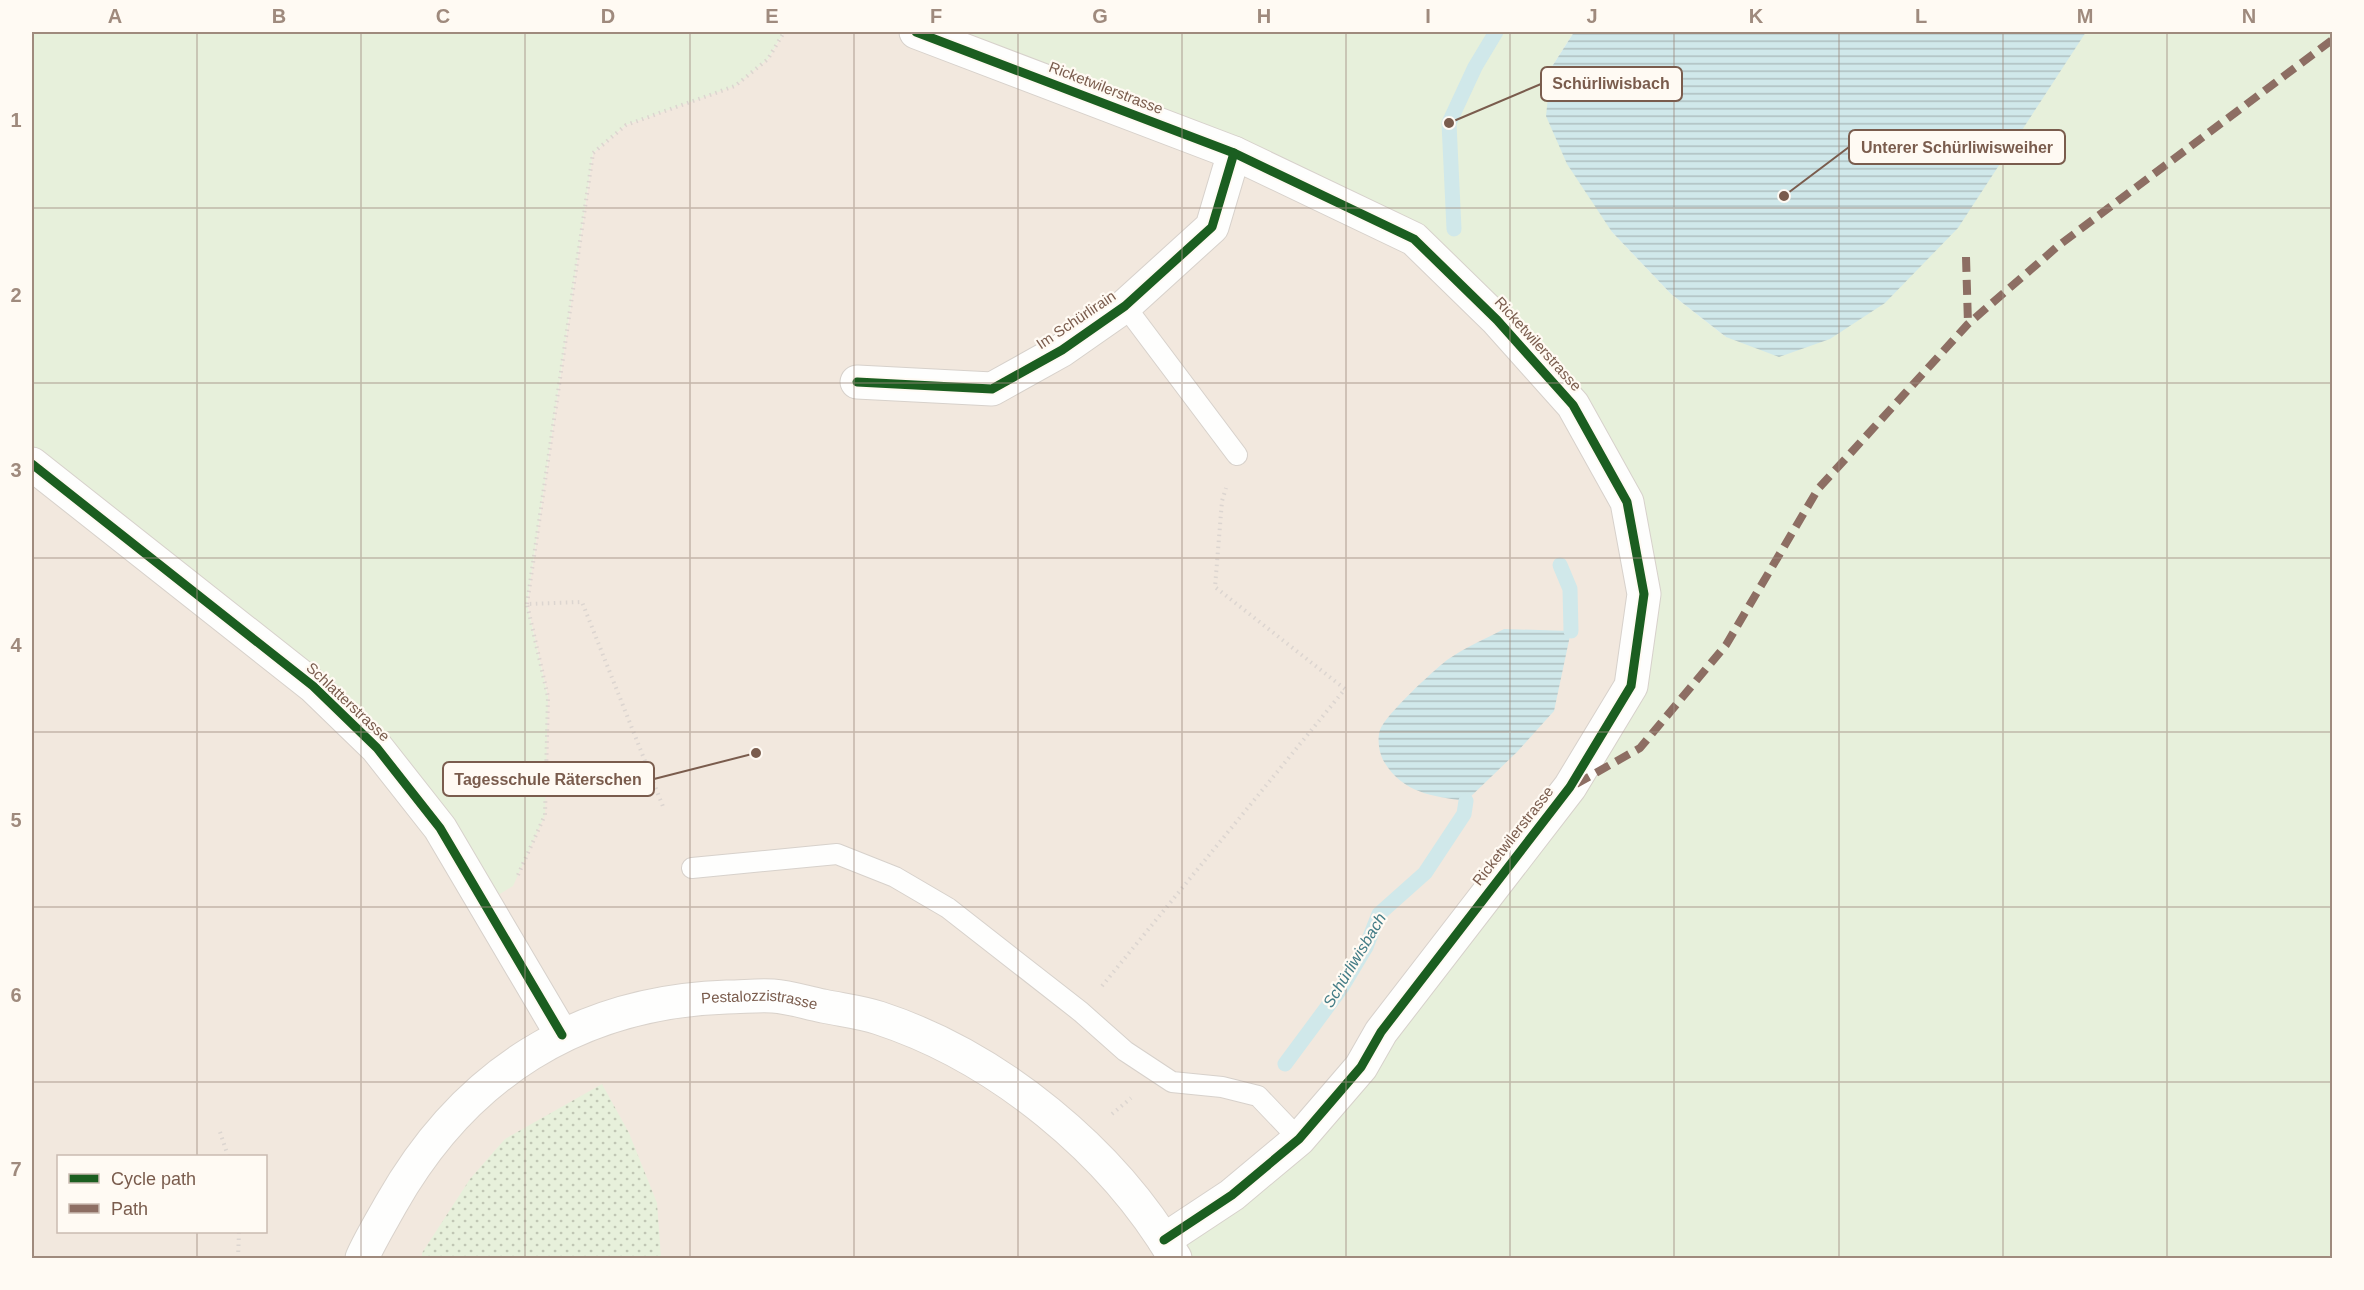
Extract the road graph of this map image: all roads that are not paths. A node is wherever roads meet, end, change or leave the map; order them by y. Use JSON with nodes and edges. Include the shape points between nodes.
{"nodes":[{"id":1,"x":916,"y":32,"type":"edge"},
{"id":2,"x":1234,"y":153,"type":"junction"},
{"id":3,"x":1125,"y":306,"type":"junction"},
{"id":4,"x":857,"y":382,"type":"dead end"},
{"id":5,"x":1237,"y":455,"type":"road end"},
{"id":6,"x":32,"y":464,"type":"edge"},
{"id":7,"x":692,"y":868,"type":"dead end"},
{"id":8,"x":562,"y":1035,"type":"junction"},
{"id":9,"x":1299,"y":1139,"type":"junction"},
{"id":10,"x":1170,"y":1249,"type":"edge"},
{"id":11,"x":362,"y":1258,"type":"edge"}],
"edges":[{"from":1,"to":2,"type":"street","name":"Ricketwilerstrasse"},
{"from":2,"to":3,"type":"street","name":"Im Schürlirain","via":[[1212,227]]},
{"from":2,"to":9,"type":"street","name":"Ricketwilerstrasse","via":[[1414,239],[1497,320],[1573,405],[1627,502],[1644,594],[1631,686],[1570,787],[1381,1032],[1360,1067]]},
{"from":3,"to":4,"type":"street","name":"Im Schürlirain","via":[[1062,350],[992,389]]},
{"from":3,"to":5,"type":"lane"},
{"from":6,"to":8,"type":"street","name":"Schlatterstrasse","via":[[312,686],[377,748],[440,828]]},
{"from":7,"to":9,"type":"lane","via":[[837,854],[895,877],[948,908],[1125,1051],[1172,1082],[1222,1087],[1258,1096]]},
{"from":8,"to":10,"type":"street","name":"Pestalozzistrasse","via":[[615,1014],[688,998],[774,996],[878,1017],[945,1046],[1013,1086],[1084,1144],[1127,1189]]},
{"from":8,"to":11,"type":"street","name":"Pestalozzistrasse","via":[[518,1061],[475,1094],[437,1134],[408,1174]]},
{"from":9,"to":10,"type":"street","name":"Ricketwilerstrasse"}]}
